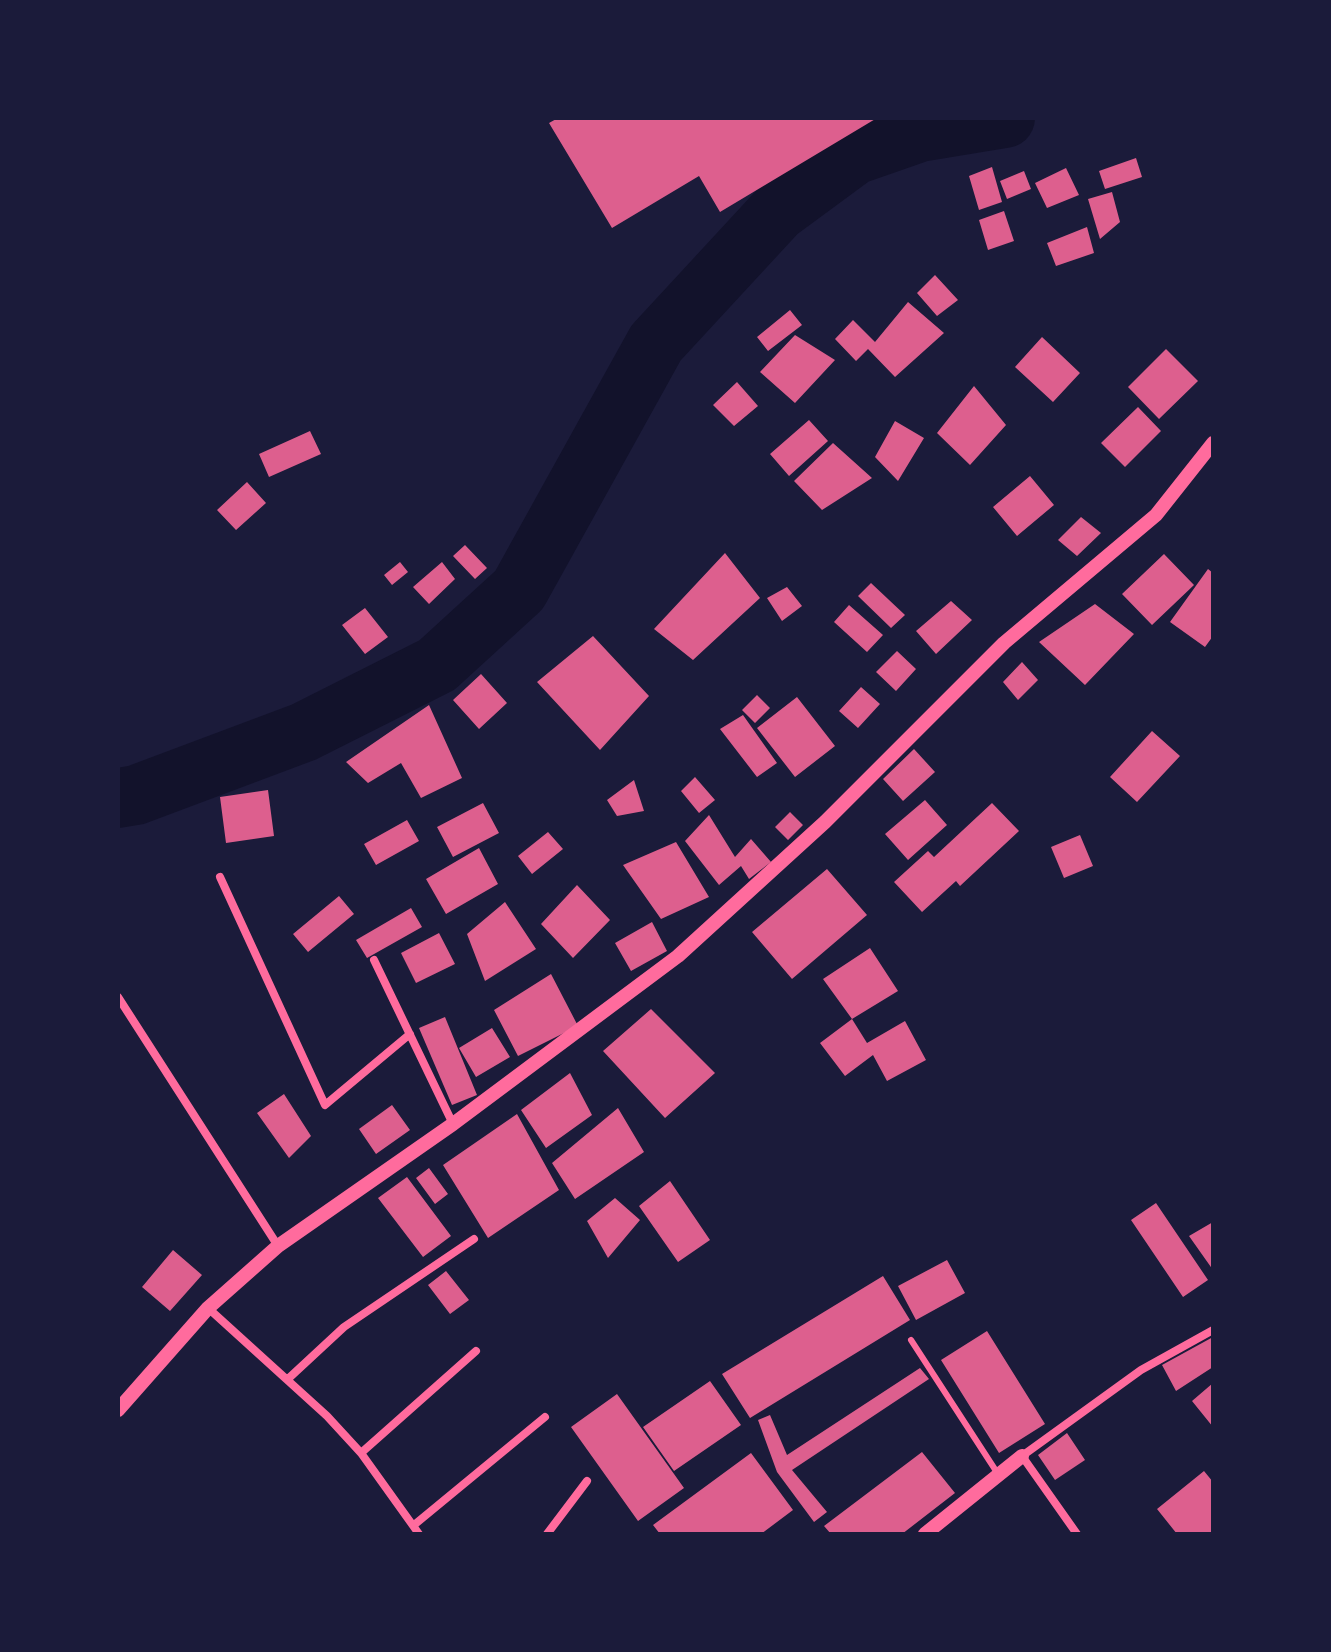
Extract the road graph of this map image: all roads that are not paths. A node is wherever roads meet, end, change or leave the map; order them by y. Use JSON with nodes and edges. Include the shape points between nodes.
{"nodes":[{"id":1,"x":1213,"y":443,"type":"edge"},
{"id":2,"x":220,"y":877,"type":"dead end"},
{"id":3,"x":374,"y":960,"type":"dead end"},
{"id":4,"x":118,"y":997,"type":"edge"},
{"id":5,"x":410,"y":1034,"type":"junction"},
{"id":6,"x":453,"y":1124,"type":"junction"},
{"id":7,"x":474,"y":1239,"type":"dead end"},
{"id":8,"x":278,"y":1246,"type":"junction"},
{"id":9,"x":208,"y":1308,"type":"junction"},
{"id":10,"x":1213,"y":1330,"type":"edge"},
{"id":11,"x":911,"y":1340,"type":"dead end"},
{"id":12,"x":476,"y":1351,"type":"dead end"},
{"id":13,"x":289,"y":1378,"type":"junction"},
{"id":14,"x":118,"y":1410,"type":"edge"},
{"id":15,"x":545,"y":1417,"type":"dead end"},
{"id":16,"x":361,"y":1453,"type":"junction"},
{"id":17,"x":1022,"y":1456,"type":"junction"},
{"id":18,"x":998,"y":1475,"type":"junction"},
{"id":19,"x":587,"y":1481,"type":"dead end"},
{"id":20,"x":414,"y":1525,"type":"junction"},
{"id":21,"x":419,"y":1534,"type":"edge"},
{"id":22,"x":547,"y":1534,"type":"edge"},
{"id":23,"x":925,"y":1534,"type":"edge"},
{"id":24,"x":1077,"y":1534,"type":"edge"}],
"edges":[{"from":1,"to":6,"type":"street","via":[[1156,515],[1004,643],[825,822],[678,956]]},
{"from":2,"to":5,"type":"street","via":[[325,1105]]},
{"from":3,"to":5,"type":"street"},
{"from":4,"to":8,"type":"street"},
{"from":5,"to":6,"type":"street"},
{"from":6,"to":8,"type":"street"},
{"from":7,"to":13,"type":"street","via":[[344,1327]]},
{"from":8,"to":9,"type":"street"},
{"from":9,"to":13,"type":"street"},
{"from":9,"to":14,"type":"street"},
{"from":10,"to":17,"type":"street","via":[[1141,1370]]},
{"from":11,"to":18,"type":"lane"},
{"from":12,"to":16,"type":"street"},
{"from":13,"to":16,"type":"street"},
{"from":15,"to":20,"type":"street"},
{"from":16,"to":20,"type":"street"},
{"from":17,"to":18,"type":"street"},
{"from":17,"to":24,"type":"street"},
{"from":18,"to":23,"type":"street"},
{"from":19,"to":22,"type":"street"},
{"from":20,"to":21,"type":"street"}]}
